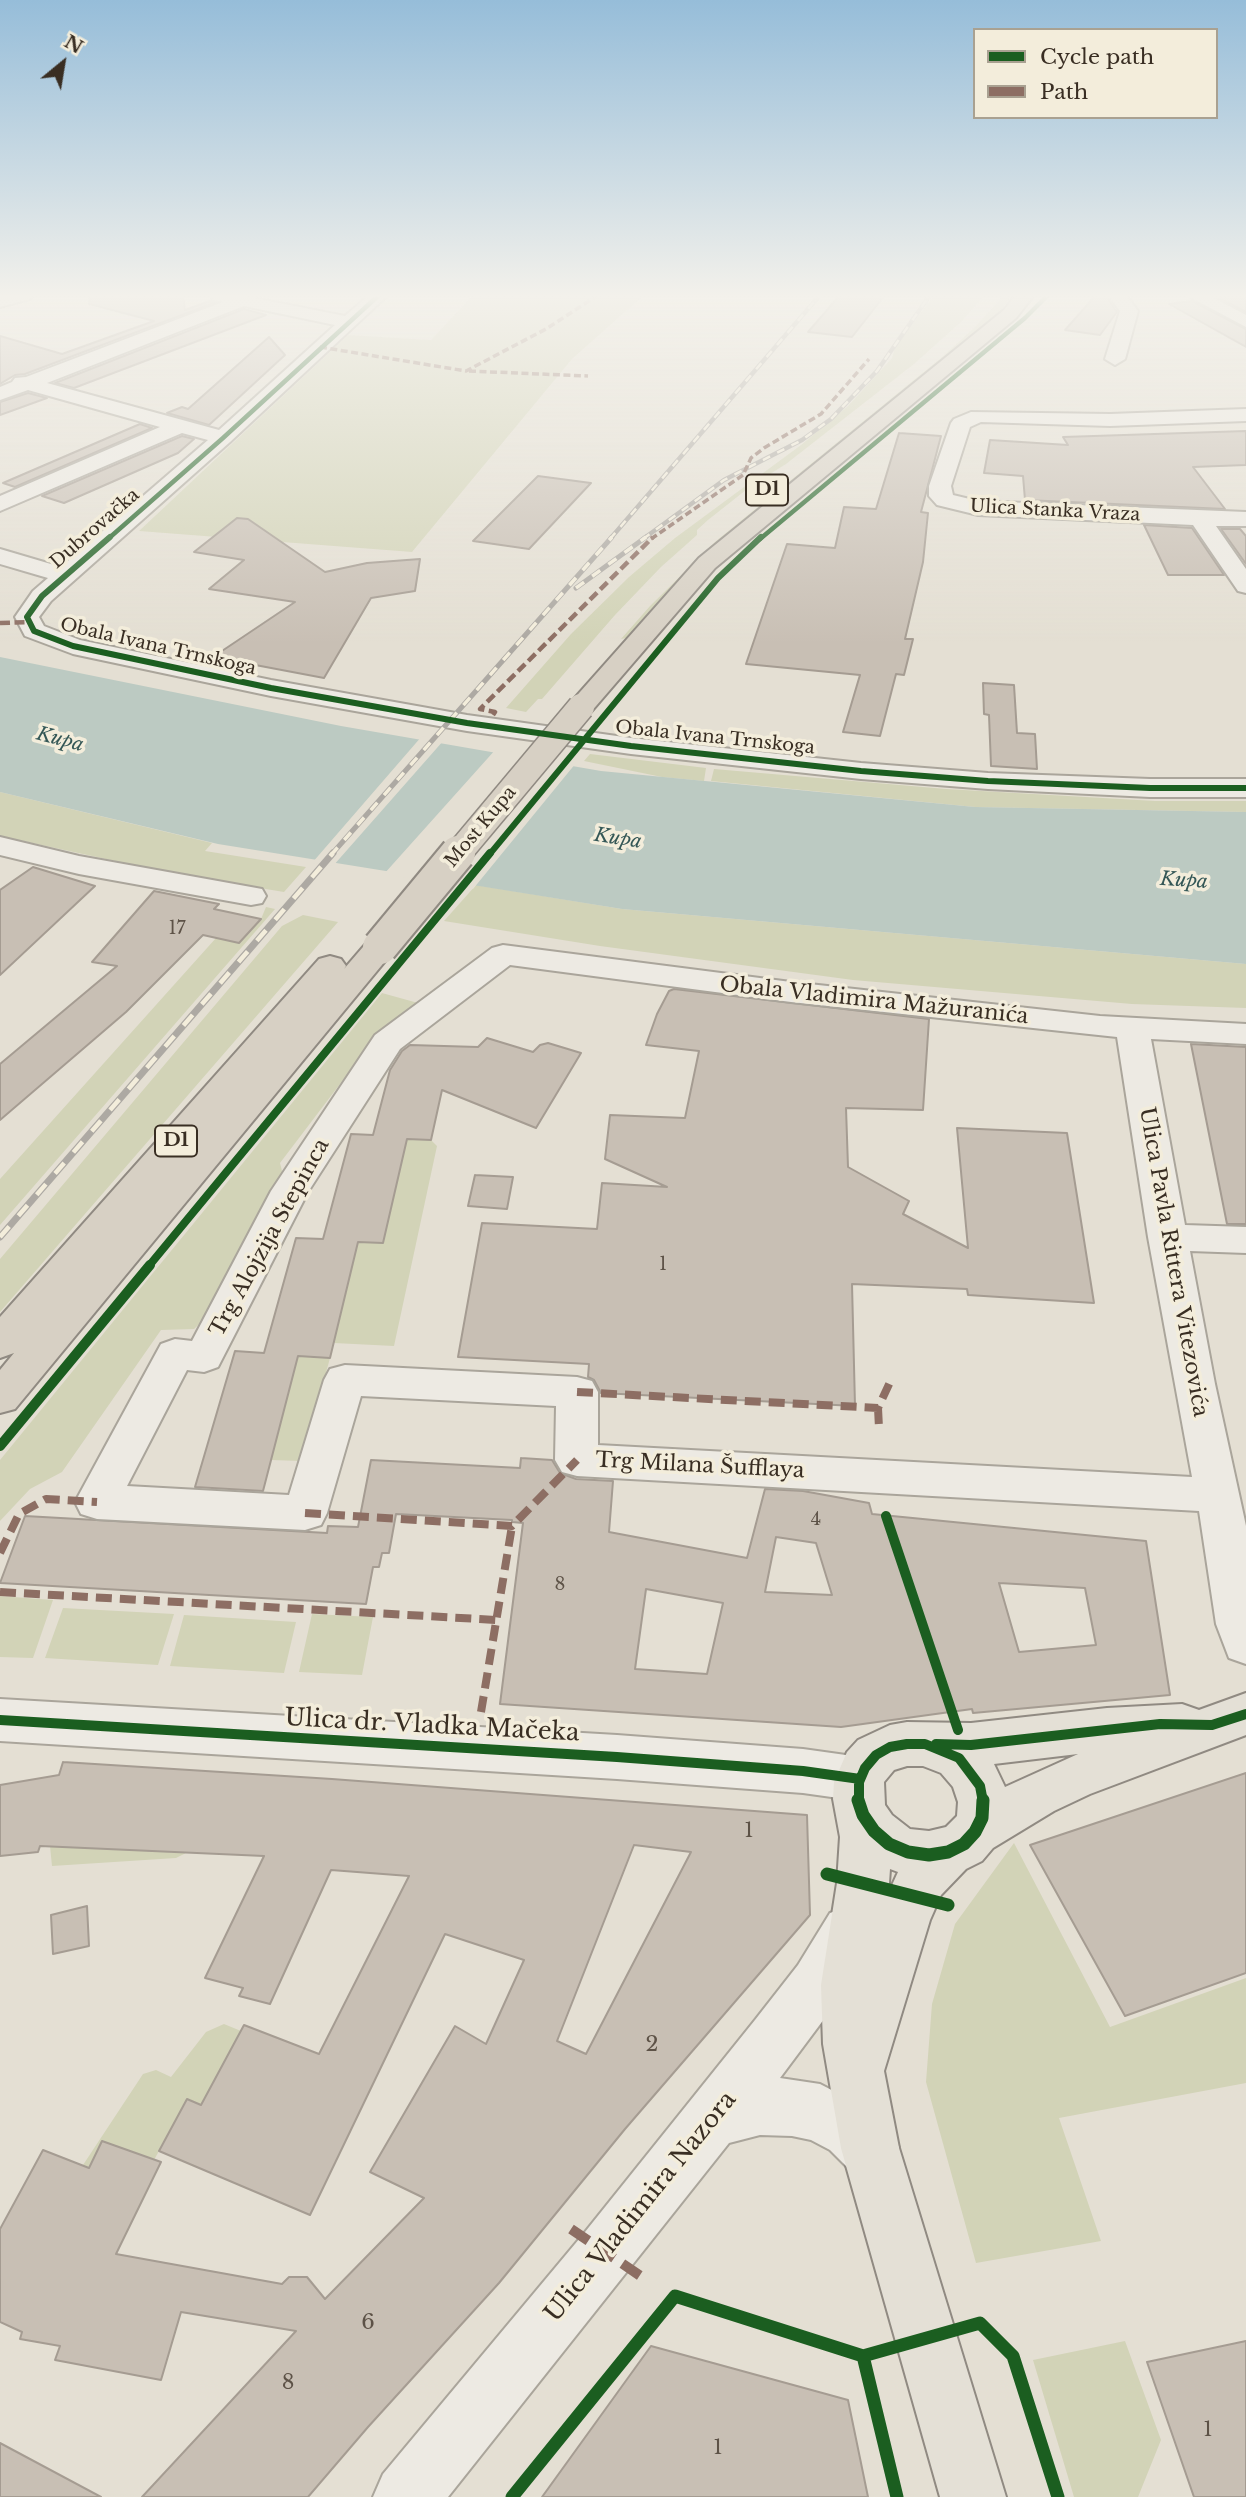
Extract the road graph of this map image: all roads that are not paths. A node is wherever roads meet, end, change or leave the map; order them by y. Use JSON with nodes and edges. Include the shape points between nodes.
{"nodes":[{"id":1,"x":127,"y":412,"type":"edge"},
{"id":2,"x":251,"y":412,"type":"edge"},
{"id":3,"x":863,"y":412,"type":"edge"},
{"id":4,"x":891,"y":412,"type":"edge"},
{"id":5,"x":1246,"y":415,"type":"edge"},
{"id":6,"x":180,"y":426,"type":"junction"},
{"id":7,"x":223,"y":438,"type":"junction"},
{"id":8,"x":0,"y":504,"type":"edge"},
{"id":9,"x":1200,"y":519,"type":"junction"},
{"id":10,"x":1246,"y":519,"type":"edge"},
{"id":11,"x":0,"y":556,"type":"edge"},
{"id":12,"x":675,"y":567,"type":"dead end"},
{"id":13,"x":65,"y":576,"type":"junction"},
{"id":14,"x":1246,"y":586,"type":"edge"},
{"id":15,"x":29,"y":622,"type":"joint"},
{"id":16,"x":1246,"y":788,"type":"edge"},
{"id":17,"x":0,"y":846,"type":"edge"},
{"id":18,"x":251,"y":896,"type":"dead end"},
{"id":19,"x":366,"y":944,"type":"junction"},
{"id":20,"x":503,"y":955,"type":"joint"},
{"id":21,"x":1132,"y":1028,"type":"junction"},
{"id":22,"x":1246,"y":1034,"type":"edge"},
{"id":23,"x":1167,"y":1237,"type":"junction"},
{"id":24,"x":1246,"y":1240,"type":"edge"},
{"id":25,"x":0,"y":1343,"type":"edge"},
{"id":26,"x":0,"y":1398,"type":"edge"},
{"id":27,"x":1217,"y":1495,"type":"junction"},
{"id":28,"x":97,"y":1502,"type":"joint"},
{"id":29,"x":1246,"y":1644,"type":"edge"},
{"id":30,"x":0,"y":1720,"type":"edge"},
{"id":31,"x":1229,"y":1720,"type":"edge"},
{"id":32,"x":926,"y":1744,"type":"junction"},
{"id":33,"x":862,"y":1797,"type":"junction"},
{"id":34,"x":962,"y":1842,"type":"junction"},
{"id":35,"x":859,"y":1906,"type":"junction"},
{"id":36,"x":857,"y":2070,"type":"junction"},
{"id":37,"x":713,"y":2118,"type":"junction"},
{"id":38,"x":870,"y":2148,"type":"junction"},
{"id":39,"x":406,"y":2497,"type":"edge"},
{"id":40,"x":973,"y":2497,"type":"edge"}],
"edges":[{"from":1,"to":6,"type":"street"},
{"from":2,"to":7,"type":"street","name":"Dubrovačka"},
{"from":3,"to":12,"type":"highway","number":"D1"},
{"from":4,"to":19,"type":"highway","name":"Most Kupa","number":"D1","bridge":true,"via":[[707,564],[568,704]]},
{"from":5,"to":9,"type":"street","name":"Ulica Stanka Vraza","via":[[1123,420],[978,416],[961,423],[940,486],[944,500],[965,506]]},
{"from":6,"to":7,"type":"street"},
{"from":6,"to":8,"type":"street"},
{"from":7,"to":13,"type":"street","name":"Dubrovačka"},
{"from":9,"to":10,"type":"street","name":"Ulica Stanka Vraza"},
{"from":9,"to":14,"type":"street"},
{"from":11,"to":13,"type":"street"},
{"from":13,"to":15,"type":"street","name":"Dubrovačka","via":[[42,596],[27,617]]},
{"from":15,"to":16,"type":"street","name":"Obala Ivana Trnskoga","via":[[40,635],[73,646],[271,688],[590,740],[988,781]]},
{"from":17,"to":18,"type":"street"},
{"from":19,"to":25,"type":"highway","number":"D1"},
{"from":19,"to":26,"type":"highway","number":"D1"},
{"from":20,"to":21,"type":"street","name":"Obala Vladimira Mažuranića","via":[[791,992]]},
{"from":20,"to":28,"type":"street","name":"Trg Alojzija Stepinca","via":[[387,1041],[290,1191],[204,1357],[175,1354]]},
{"from":21,"to":22,"type":"street","name":"Obala Vladimira Mažuranića"},
{"from":21,"to":23,"type":"street","name":"Ulica Pavla Rittera Vitezovića"},
{"from":23,"to":24,"type":"street"},
{"from":23,"to":27,"type":"street","name":"Ulica Pavla Rittera Vitezovića"},
{"from":27,"to":28,"type":"street","name":"Trg Milana Šufflaya","via":[[578,1460],[577,1392],[345,1380],[305,1513]]},
{"from":27,"to":29,"type":"street","name":"Ulica Pavla Rittera Vitezovića"},
{"from":30,"to":33,"type":"street","name":"Ulica dr. Vladka Mačeka","via":[[803,1771]]},
{"from":31,"to":32,"type":"main road","via":[[971,1745]]},
{"from":31,"to":34,"type":"main road","via":[[1072,1778]]},
{"from":32,"to":33,"type":"main road","via":[[890,1747],[876,1755],[865,1768]]},
{"from":32,"to":34,"type":"main road","via":[[958,1758],[980,1786],[983,1810]]},
{"from":33,"to":34,"type":"main road","via":[[874,1831],[889,1844],[929,1855]]},
{"from":33,"to":35,"type":"main road","via":[[866,1837]]},
{"from":34,"to":36,"type":"main road","via":[[923,1878],[903,1920]]},
{"from":35,"to":36,"type":"main road","via":[[848,1985]]},
{"from":35,"to":37,"type":"street","name":"Ulica Vladimira Nazora","via":[[842,1947],[817,1984]]},
{"from":36,"to":38,"type":"main road"},
{"from":37,"to":38,"type":"street","via":[[760,2106],[792,2107],[820,2113]]},
{"from":37,"to":39,"type":"street","name":"Ulica Vladimira Nazora"},
{"from":38,"to":40,"type":"main road"}]}
